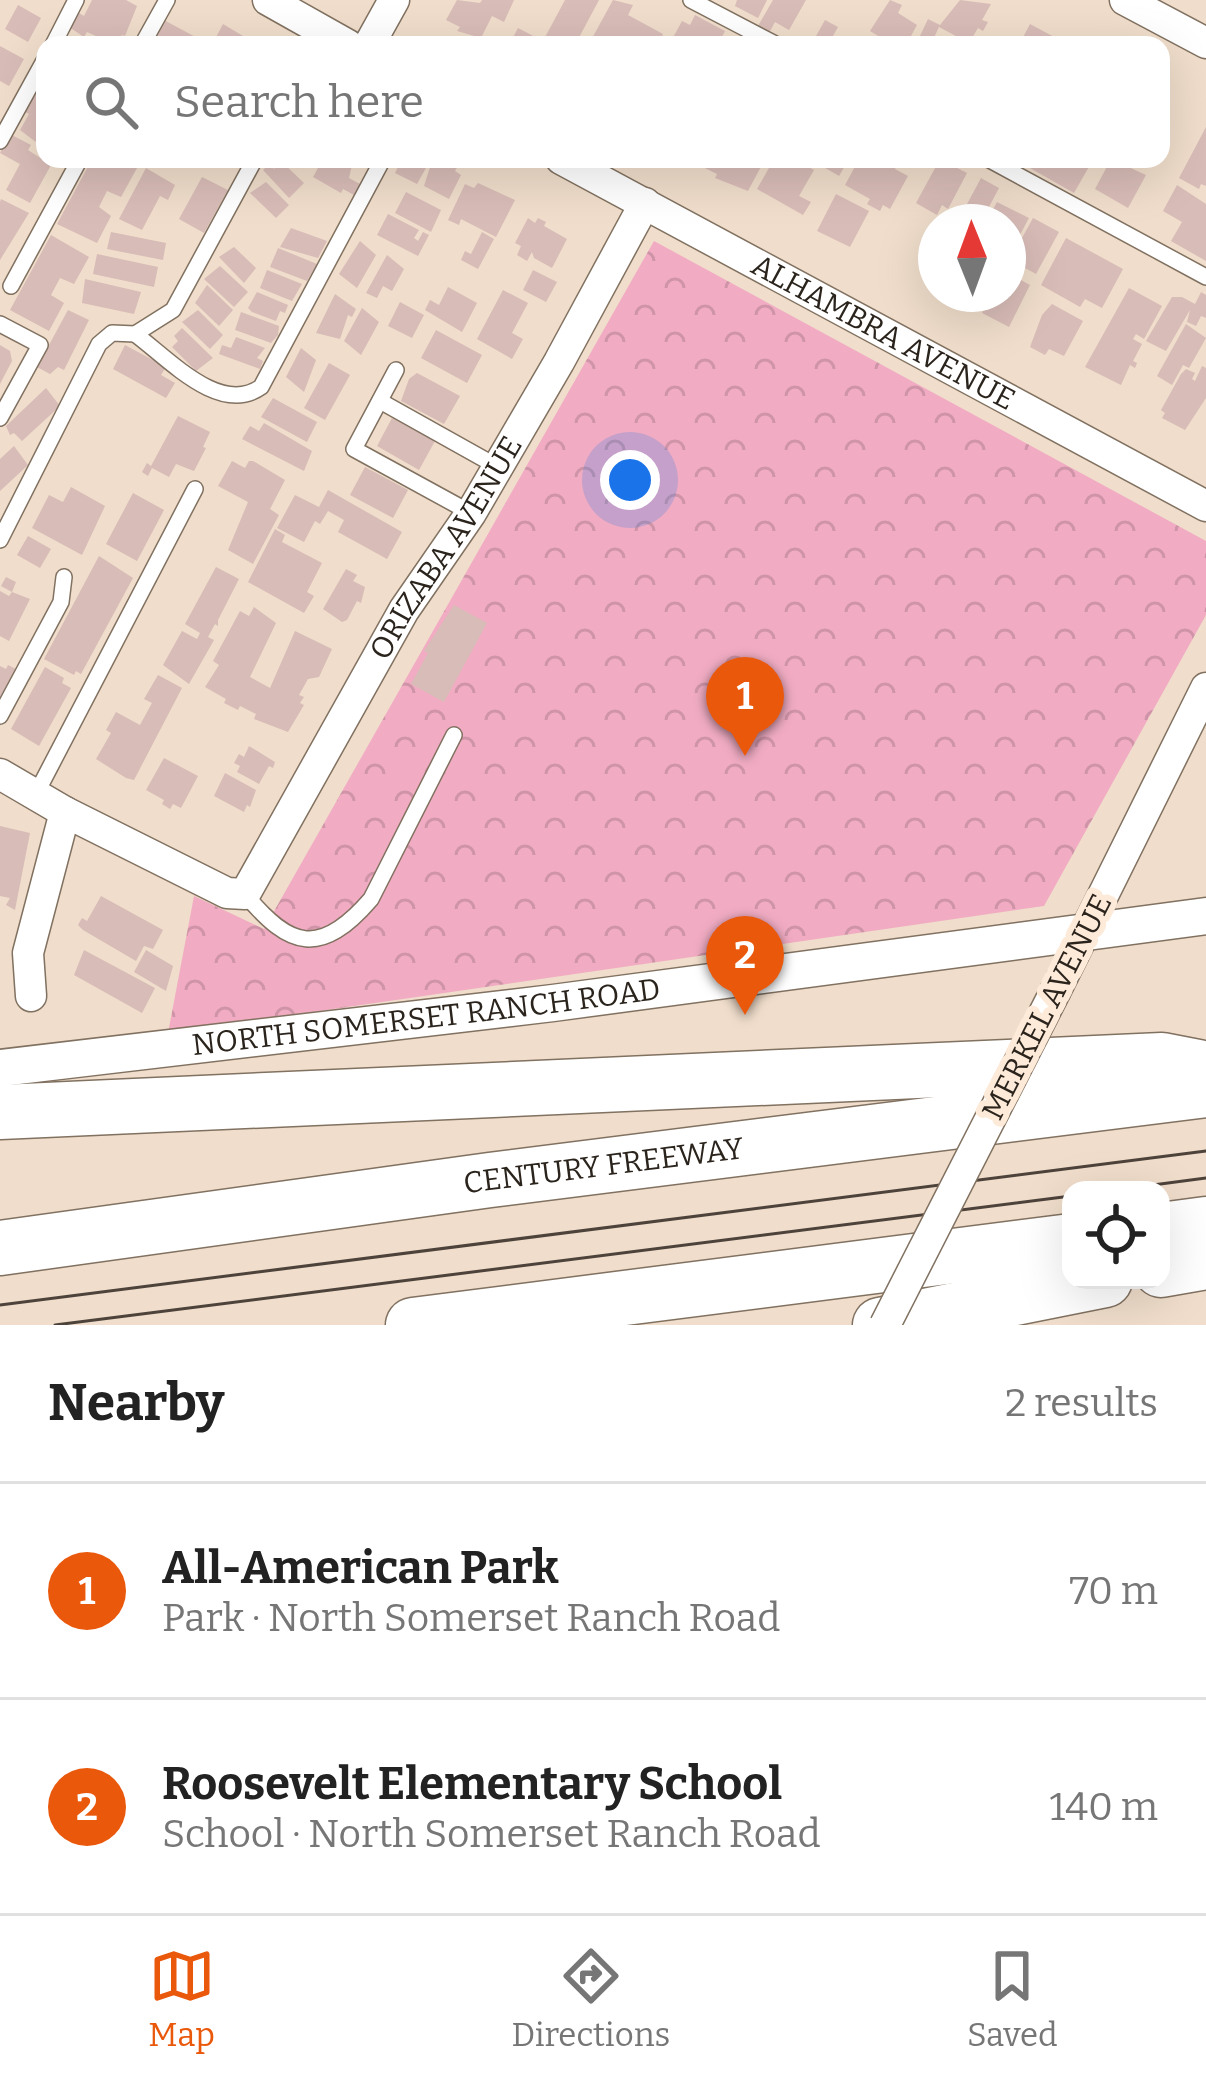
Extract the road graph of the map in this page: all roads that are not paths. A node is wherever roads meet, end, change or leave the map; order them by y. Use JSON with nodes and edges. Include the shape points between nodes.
{"nodes":[{"id":1,"x":76,"y":0,"type":"edge"},
{"id":2,"x":166,"y":0,"type":"edge"},
{"id":3,"x":268,"y":0,"type":"edge"},
{"id":4,"x":394,"y":0,"type":"edge"},
{"id":5,"x":691,"y":0,"type":"edge"},
{"id":6,"x":1126,"y":0,"type":"edge"},
{"id":7,"x":58,"y":36,"type":"edge"},
{"id":8,"x":147,"y":36,"type":"edge"},
{"id":9,"x":323,"y":36,"type":"edge"},
{"id":10,"x":374,"y":36,"type":"edge"},
{"id":11,"x":760,"y":36,"type":"edge"},
{"id":12,"x":1206,"y":43,"type":"edge"},
{"id":13,"x":36,"y":75,"type":"edge"},
{"id":14,"x":0,"y":141,"type":"edge"},
{"id":15,"x":75,"y":168,"type":"edge"},
{"id":16,"x":250,"y":168,"type":"edge"},
{"id":17,"x":378,"y":168,"type":"edge"},
{"id":18,"x":579,"y":168,"type":"edge"},
{"id":19,"x":1005,"y":168,"type":"edge"},
{"id":20,"x":645,"y":203,"type":"junction"},
{"id":21,"x":1206,"y":277,"type":"edge"},
{"id":22,"x":11,"y":286,"type":"dead end"},
{"id":23,"x":0,"y":324,"type":"edge"},
{"id":24,"x":135,"y":334,"type":"junction"},
{"id":25,"x":396,"y":370,"type":"dead end"},
{"id":26,"x":380,"y":401,"type":"junction"},
{"id":27,"x":0,"y":418,"type":"edge"},
{"id":28,"x":499,"y":466,"type":"junction"},
{"id":29,"x":195,"y":489,"type":"dead end"},
{"id":30,"x":1206,"y":506,"type":"edge"},
{"id":31,"x":471,"y":512,"type":"junction"},
{"id":32,"x":0,"y":540,"type":"edge"},
{"id":33,"x":64,"y":577,"type":"dead end"},
{"id":34,"x":1206,"y":688,"type":"edge"},
{"id":35,"x":0,"y":716,"type":"edge"},
{"id":36,"x":454,"y":735,"type":"dead end"},
{"id":37,"x":0,"y":775,"type":"edge"},
{"id":38,"x":36,"y":794,"type":"junction"},
{"id":39,"x":64,"y":812,"type":"junction"},
{"id":40,"x":245,"y":894,"type":"junction"},
{"id":41,"x":1206,"y":916,"type":"edge"},
{"id":42,"x":1087,"y":930,"type":"junction"},
{"id":43,"x":31,"y":996,"type":"dead end"},
{"id":44,"x":0,"y":1068,"type":"edge"},
{"id":45,"x":1206,"y":1068,"type":"edge"},
{"id":46,"x":1206,"y":1090,"type":"edge"},
{"id":47,"x":0,"y":1112,"type":"edge"},
{"id":48,"x":1206,"y":1224,"type":"edge"},
{"id":49,"x":1170,"y":1229,"type":"edge"},
{"id":50,"x":1062,"y":1242,"type":"edge"},
{"id":51,"x":0,"y":1248,"type":"edge"},
{"id":52,"x":1206,"y":1262,"type":"edge"},
{"id":53,"x":1170,"y":1268,"type":"edge"},
{"id":54,"x":1062,"y":1289,"type":"edge"},
{"id":55,"x":413,"y":1325,"type":"edge"},
{"id":56,"x":882,"y":1325,"type":"edge"}],
"edges":[{"from":1,"to":7,"type":"lane"},
{"from":2,"to":8,"type":"lane"},
{"from":3,"to":9,"type":"street"},
{"from":4,"to":10,"type":"street"},
{"from":5,"to":11,"type":"lane"},
{"from":6,"to":12,"type":"street"},
{"from":13,"to":14,"type":"lane"},
{"from":15,"to":22,"type":"lane"},
{"from":16,"to":24,"type":"lane","via":[[173,310]]},
{"from":17,"to":24,"type":"lane","via":[[261,387],[247,397],[220,396]]},
{"from":18,"to":20,"type":"street","name":"ALHAMBRA AVENUE"},
{"from":19,"to":21,"type":"lane"},
{"from":20,"to":28,"type":"street","name":"ORIZABA AVENUE"},
{"from":20,"to":30,"type":"street","name":"ALHAMBRA AVENUE"},
{"from":23,"to":27,"type":"lane","via":[[40,345]]},
{"from":24,"to":32,"type":"lane","via":[[112,333],[99,344]]},
{"from":25,"to":26,"type":"lane"},
{"from":26,"to":28,"type":"lane"},
{"from":26,"to":31,"type":"lane","via":[[354,449]]},
{"from":28,"to":31,"type":"street","name":"ORIZABA AVENUE"},
{"from":29,"to":38,"type":"lane"},
{"from":31,"to":40,"type":"street","name":"ORIZABA AVENUE","via":[[404,610]]},
{"from":33,"to":35,"type":"lane","via":[[61,602]]},
{"from":34,"to":42,"type":"street","name":"MERKEL AVENUE"},
{"from":36,"to":40,"type":"lane","via":[[352,922],[319,938],[295,938],[272,927]]},
{"from":37,"to":38,"type":"street"},
{"from":38,"to":39,"type":"street"},
{"from":39,"to":40,"type":"street","via":[[227,893]]},
{"from":39,"to":43,"type":"street","via":[[28,953]]},
{"from":41,"to":42,"type":"street","name":"NORTH SOMERSET RANCH ROAD"},
{"from":42,"to":44,"type":"street","name":"NORTH SOMERSET RANCH ROAD"},
{"from":42,"to":56,"type":"street","name":"MERKEL AVENUE","bridge":true},
{"from":45,"to":47,"type":"highway","via":[[1162,1060]]},
{"from":46,"to":51,"type":"highway","name":"CENTURY FREEWAY"},
{"from":48,"to":49,"type":"highway"},
{"from":50,"to":55,"type":"highway"},
{"from":52,"to":53,"type":"highway"},
{"from":54,"to":56,"type":"highway"}]}
